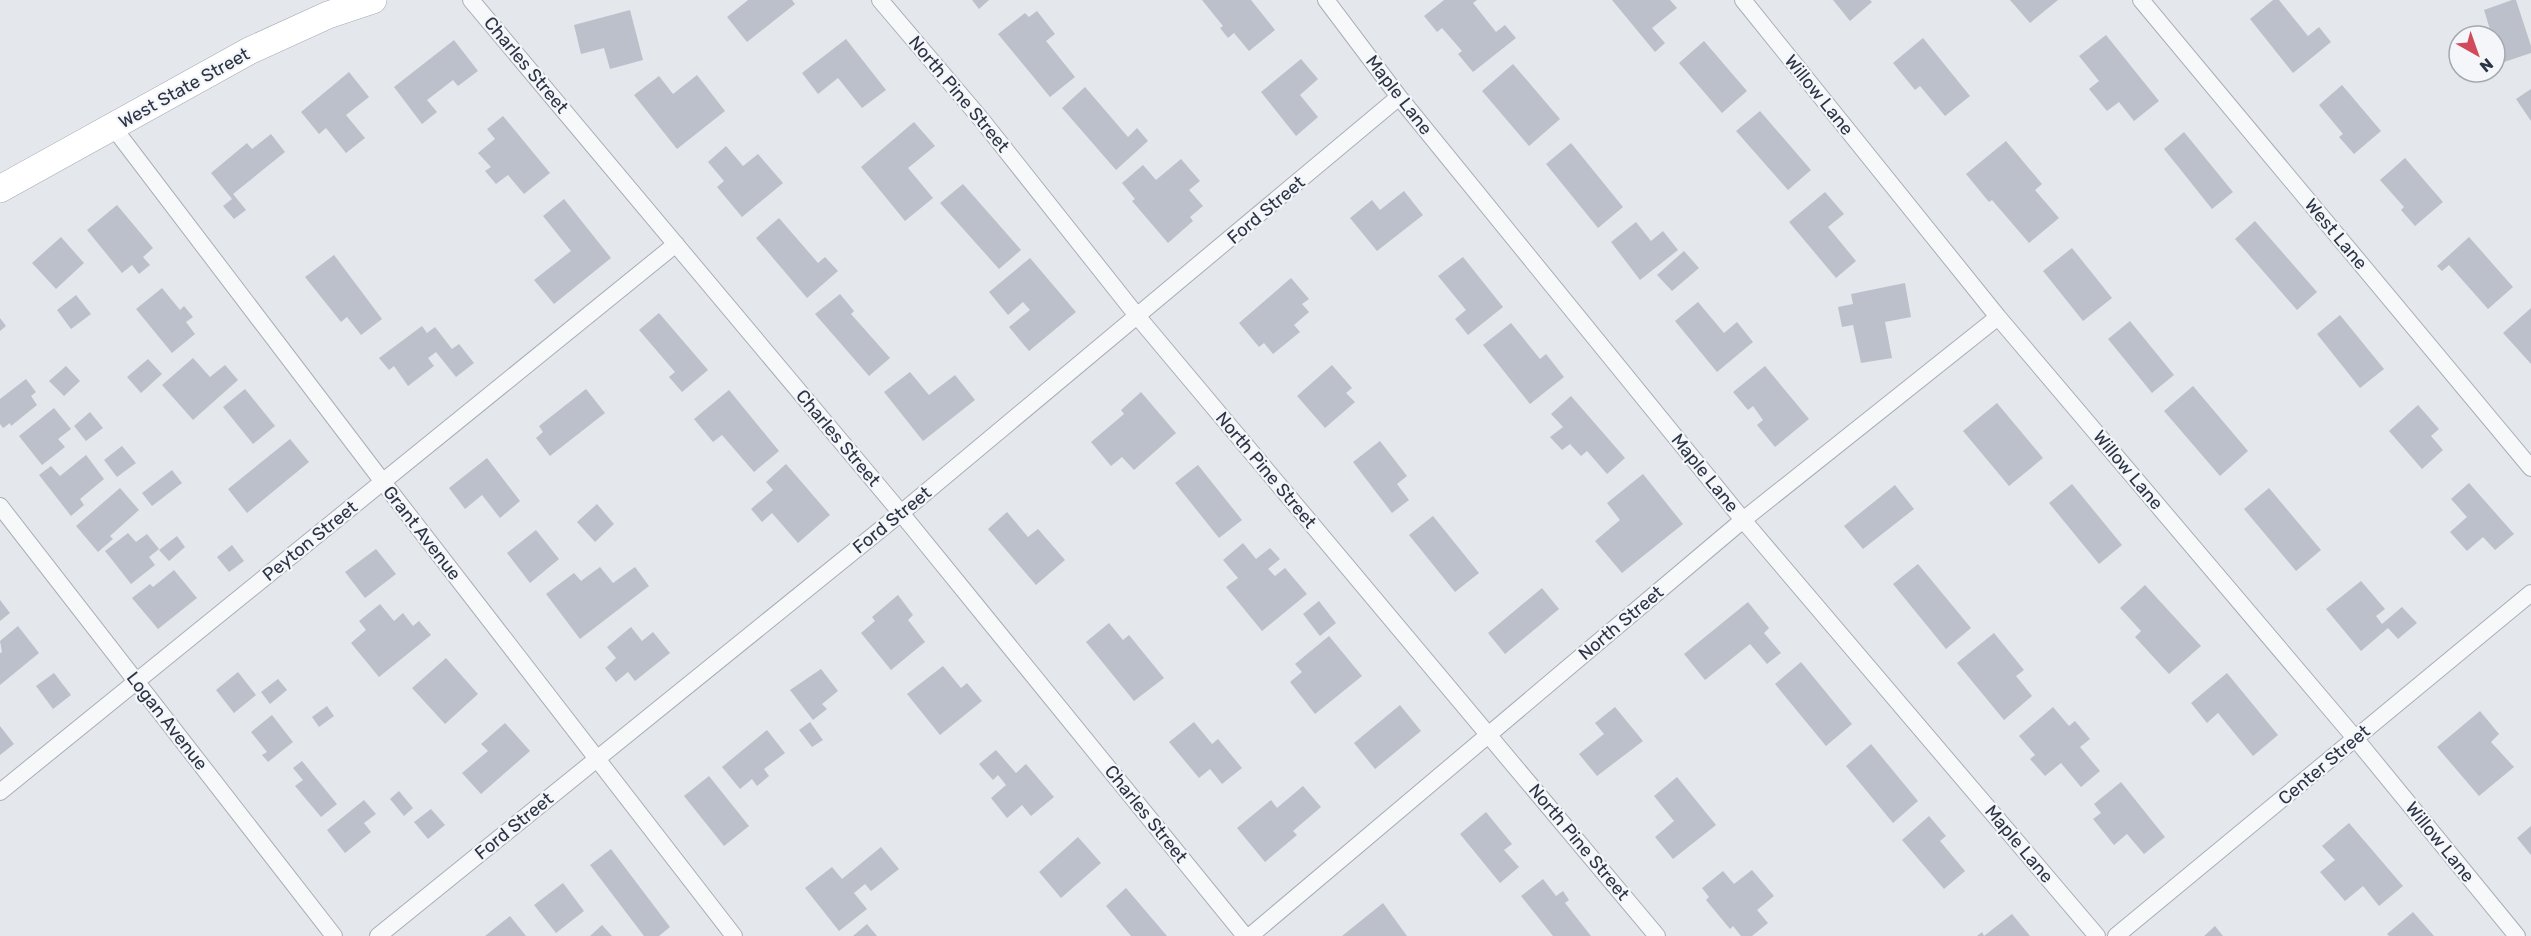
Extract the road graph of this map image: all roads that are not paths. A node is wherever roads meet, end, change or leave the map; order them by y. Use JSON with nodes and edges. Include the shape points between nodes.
{"nodes":[{"id":1,"x":373,"y":0,"type":"edge"},
{"id":2,"x":471,"y":0,"type":"edge"},
{"id":3,"x":880,"y":0,"type":"edge"},
{"id":4,"x":1326,"y":0,"type":"edge"},
{"id":5,"x":1743,"y":0,"type":"edge"},
{"id":6,"x":2141,"y":0,"type":"edge"},
{"id":7,"x":1400,"y":97,"type":"junction"},
{"id":8,"x":113,"y":127,"type":"junction"},
{"id":9,"x":0,"y":189,"type":"edge"},
{"id":10,"x":676,"y":244,"type":"junction"},
{"id":11,"x":1138,"y":317,"type":"junction"},
{"id":12,"x":1998,"y":317,"type":"junction"},
{"id":13,"x":2531,"y":468,"type":"edge"},
{"id":14,"x":383,"y":482,"type":"junction"},
{"id":15,"x":0,"y":506,"type":"edge"},
{"id":16,"x":901,"y":513,"type":"junction"},
{"id":17,"x":1743,"y":520,"type":"junction"},
{"id":18,"x":2531,"y":593,"type":"edge"},
{"id":19,"x":137,"y":681,"type":"junction"},
{"id":20,"x":1488,"y":734,"type":"junction"},
{"id":21,"x":2355,"y":738,"type":"junction"},
{"id":22,"x":598,"y":759,"type":"junction"},
{"id":23,"x":0,"y":792,"type":"edge"},
{"id":24,"x":334,"y":936,"type":"edge"},
{"id":25,"x":378,"y":936,"type":"edge"},
{"id":26,"x":734,"y":936,"type":"edge"},
{"id":27,"x":1247,"y":936,"type":"edge"},
{"id":28,"x":1658,"y":936,"type":"edge"},
{"id":29,"x":2097,"y":936,"type":"edge"},
{"id":30,"x":2116,"y":936,"type":"edge"},
{"id":31,"x":2517,"y":936,"type":"edge"}],
"edges":[{"from":1,"to":8,"type":"main road","name":"West State Street","via":[[328,15],[249,51]]},
{"from":2,"to":10,"type":"street","name":"Charles Street"},
{"from":3,"to":11,"type":"street","name":"North Pine Street","via":[[981,119]]},
{"from":4,"to":7,"type":"street","name":"Maple Lane"},
{"from":5,"to":12,"type":"street","name":"Willow Lane"},
{"from":6,"to":13,"type":"street","name":"West Lane"},
{"from":7,"to":11,"type":"street","name":"Ford Street"},
{"from":7,"to":17,"type":"street","name":"Maple Lane"},
{"from":8,"to":9,"type":"main road","name":"West State Street"},
{"from":8,"to":14,"type":"street","name":"Grant Avenue"},
{"from":10,"to":14,"type":"street","name":"Peyton Street"},
{"from":10,"to":16,"type":"street","name":"Charles Street"},
{"from":11,"to":16,"type":"street","name":"Ford Street"},
{"from":11,"to":20,"type":"street","name":"North Pine Street"},
{"from":12,"to":17,"type":"street","name":"North Street"},
{"from":12,"to":21,"type":"street","name":"Willow Lane"},
{"from":14,"to":19,"type":"street","name":"Peyton Street"},
{"from":14,"to":22,"type":"street","name":"Grant Avenue"},
{"from":15,"to":19,"type":"street","name":"Logan Avenue"},
{"from":16,"to":22,"type":"street","name":"Ford Street"},
{"from":16,"to":27,"type":"street","name":"Charles Street"},
{"from":17,"to":20,"type":"street","name":"North Street"},
{"from":17,"to":29,"type":"street","name":"Maple Lane"},
{"from":18,"to":21,"type":"street","name":"Center Street"},
{"from":19,"to":23,"type":"street","name":"Peyton Street"},
{"from":19,"to":24,"type":"street","name":"Logan Avenue"},
{"from":20,"to":27,"type":"street","name":"North Street"},
{"from":20,"to":28,"type":"street","name":"North Pine Street"},
{"from":21,"to":30,"type":"street","name":"Center Street"},
{"from":21,"to":31,"type":"street","name":"Willow Lane"},
{"from":22,"to":25,"type":"street","name":"Ford Street"},
{"from":22,"to":26,"type":"street","name":"Grant Avenue"}]}
